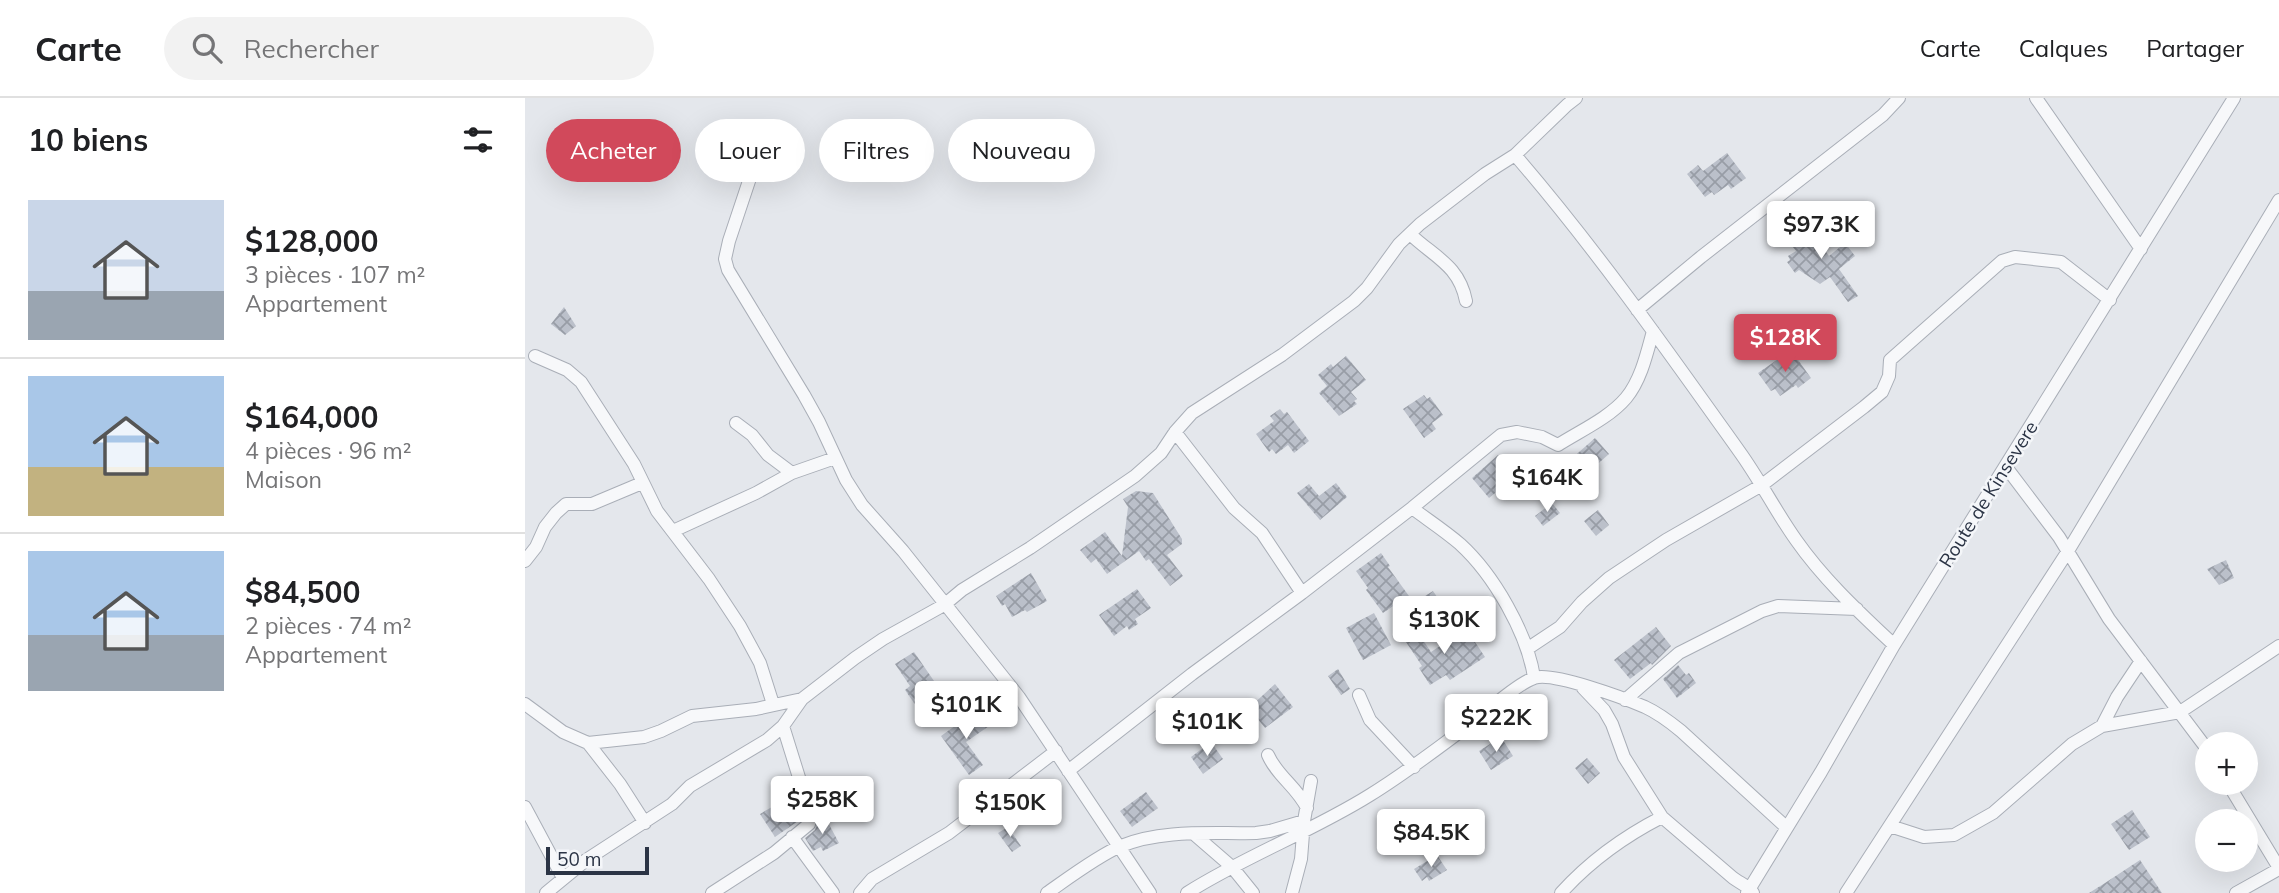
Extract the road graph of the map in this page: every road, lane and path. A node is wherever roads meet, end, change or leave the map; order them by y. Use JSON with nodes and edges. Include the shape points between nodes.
{"nodes":[{"id":1,"x":1576,"y":98,"type":"edge"},
{"id":2,"x":1899,"y":98,"type":"edge"},
{"id":3,"x":2036,"y":98,"type":"edge"},
{"id":4,"x":2234,"y":98,"type":"edge"},
{"id":5,"x":1515,"y":155,"type":"junction"},
{"id":6,"x":749,"y":182,"type":"edge"},
{"id":7,"x":2279,"y":200,"type":"edge"},
{"id":8,"x":1410,"y":234,"type":"junction"},
{"id":9,"x":2141,"y":249,"type":"junction"},
{"id":10,"x":2110,"y":300,"type":"junction"},
{"id":11,"x":1466,"y":301,"type":"dead end"},
{"id":12,"x":1637,"y":310,"type":"junction"},
{"id":13,"x":1653,"y":331,"type":"junction"},
{"id":14,"x":535,"y":356,"type":"dead end"},
{"id":15,"x":736,"y":423,"type":"dead end"},
{"id":16,"x":1175,"y":432,"type":"junction"},
{"id":17,"x":835,"y":458,"type":"junction"},
{"id":18,"x":2006,"y":467,"type":"junction"},
{"id":19,"x":792,"y":472,"type":"junction"},
{"id":20,"x":642,"y":483,"type":"junction"},
{"id":21,"x":1762,"y":485,"type":"junction"},
{"id":22,"x":1412,"y":508,"type":"junction"},
{"id":23,"x":673,"y":531,"type":"junction"},
{"id":24,"x":2068,"y":551,"type":"junction"},
{"id":25,"x":525,"y":561,"type":"edge"},
{"id":26,"x":1302,"y":593,"type":"junction"},
{"id":27,"x":944,"y":605,"type":"junction"},
{"id":28,"x":1857,"y":609,"type":"junction"},
{"id":29,"x":1894,"y":645,"type":"junction"},
{"id":30,"x":2279,"y":646,"type":"edge"},
{"id":31,"x":1527,"y":649,"type":"junction"},
{"id":32,"x":2141,"y":661,"type":"junction"},
{"id":33,"x":1534,"y":677,"type":"junction"},
{"id":34,"x":1581,"y":685,"type":"junction"},
{"id":35,"x":1359,"y":695,"type":"dead end"},
{"id":36,"x":802,"y":699,"type":"junction"},
{"id":37,"x":1625,"y":700,"type":"junction"},
{"id":38,"x":525,"y":704,"type":"edge"},
{"id":39,"x":773,"y":704,"type":"junction"},
{"id":40,"x":2180,"y":712,"type":"junction"},
{"id":41,"x":783,"y":726,"type":"junction"},
{"id":42,"x":2102,"y":726,"type":"junction"},
{"id":43,"x":2195,"y":733,"type":"edge"},
{"id":44,"x":588,"y":743,"type":"junction"},
{"id":45,"x":1056,"y":751,"type":"junction"},
{"id":46,"x":1268,"y":755,"type":"dead end"},
{"id":47,"x":1414,"y":766,"type":"junction"},
{"id":48,"x":1068,"y":771,"type":"junction"},
{"id":49,"x":1311,"y":781,"type":"dead end"},
{"id":50,"x":2235,"y":795,"type":"edge"},
{"id":51,"x":525,"y":807,"type":"edge"},
{"id":52,"x":1662,"y":817,"type":"junction"},
{"id":53,"x":1305,"y":821,"type":"junction"},
{"id":54,"x":645,"y":823,"type":"junction"},
{"id":55,"x":1890,"y":826,"type":"junction"},
{"id":56,"x":1786,"y":827,"type":"junction"},
{"id":57,"x":1195,"y":835,"type":"junction"},
{"id":58,"x":792,"y":837,"type":"junction"},
{"id":59,"x":1118,"y":847,"type":"junction"},
{"id":60,"x":1232,"y":867,"type":"junction"},
{"id":61,"x":2279,"y":868,"type":"edge"},
{"id":62,"x":563,"y":878,"type":"junction"},
{"id":63,"x":1750,"y":891,"type":"edge"},
{"id":64,"x":545,"y":893,"type":"edge"},
{"id":65,"x":712,"y":893,"type":"edge"},
{"id":66,"x":833,"y":893,"type":"edge"},
{"id":67,"x":860,"y":893,"type":"edge"},
{"id":68,"x":1047,"y":893,"type":"edge"},
{"id":69,"x":1150,"y":893,"type":"edge"},
{"id":70,"x":1188,"y":893,"type":"edge"},
{"id":71,"x":1253,"y":893,"type":"edge"},
{"id":72,"x":1292,"y":893,"type":"edge"},
{"id":73,"x":1561,"y":893,"type":"edge"},
{"id":74,"x":1846,"y":893,"type":"edge"},
{"id":75,"x":2236,"y":893,"type":"edge"}],
"edges":[{"from":1,"to":5,"type":"street"},
{"from":2,"to":12,"type":"street"},
{"from":3,"to":9,"type":"street"},
{"from":4,"to":9,"type":"street","name":"Route de Kinsevere"},
{"from":5,"to":8,"type":"street"},
{"from":5,"to":12,"type":"street"},
{"from":6,"to":17,"type":"street","via":[[729,241],[728,270],[804,395]]},
{"from":7,"to":24,"type":"street"},
{"from":8,"to":11,"type":"street","via":[[1452,267]]},
{"from":8,"to":16,"type":"street","via":[[1354,301],[1192,413]]},
{"from":9,"to":10,"type":"street","name":"Route de Kinsevere"},
{"from":10,"to":18,"type":"street","name":"Route de Kinsevere"},
{"from":10,"to":21,"type":"street","via":[[2061,262],[2015,257],[2002,261],[1890,360],[1882,392]]},
{"from":12,"to":13,"type":"street"},
{"from":13,"to":21,"type":"street"},
{"from":13,"to":22,"type":"street","via":[[1633,387],[1615,408],[1558,445],[1517,432],[1501,435]]},
{"from":14,"to":20,"type":"street","via":[[567,370],[581,382]]},
{"from":15,"to":19,"type":"street"},
{"from":16,"to":26,"type":"street","via":[[1234,508],[1262,533]]},
{"from":16,"to":27,"type":"street","via":[[1161,453],[1135,476]]},
{"from":17,"to":19,"type":"street"},
{"from":17,"to":27,"type":"street","via":[[862,505]]},
{"from":18,"to":24,"type":"street"},
{"from":18,"to":29,"type":"street","name":"Route de Kinsevere"},
{"from":19,"to":23,"type":"street"},
{"from":20,"to":23,"type":"street"},
{"from":20,"to":25,"type":"street","via":[[591,504],[566,504],[545,527]]},
{"from":21,"to":28,"type":"street","via":[[1812,561]]},
{"from":21,"to":31,"type":"street","via":[[1609,578],[1560,627]]},
{"from":22,"to":26,"type":"street"},
{"from":22,"to":31,"type":"street","via":[[1455,539],[1478,565]]},
{"from":23,"to":39,"type":"street","via":[[740,626],[760,663]]},
{"from":24,"to":32,"type":"street","via":[[2109,620]]},
{"from":24,"to":55,"type":"street"},
{"from":26,"to":48,"type":"street"},
{"from":27,"to":36,"type":"street","via":[[883,639]]},
{"from":27,"to":45,"type":"street","via":[[1019,697]]},
{"from":28,"to":29,"type":"street"},
{"from":28,"to":37,"type":"street","via":[[1778,606],[1762,611],[1678,653]]},
{"from":29,"to":56,"type":"street","name":"Route de Kinsevere"},
{"from":30,"to":40,"type":"street"},
{"from":31,"to":33,"type":"street"},
{"from":32,"to":40,"type":"street"},
{"from":32,"to":42,"type":"street"},
{"from":33,"to":34,"type":"street"},
{"from":33,"to":47,"type":"street"},
{"from":34,"to":37,"type":"street"},
{"from":34,"to":52,"type":"street","via":[[1604,710],[1625,757]]},
{"from":35,"to":47,"type":"street","via":[[1370,720]]},
{"from":36,"to":39,"type":"street"},
{"from":36,"to":41,"type":"street"},
{"from":37,"to":56,"type":"street","via":[[1681,731]]},
{"from":38,"to":44,"type":"street","via":[[563,732]]},
{"from":39,"to":44,"type":"street","via":[[692,716],[644,737]]},
{"from":40,"to":42,"type":"street"},
{"from":40,"to":43,"type":"street"},
{"from":41,"to":54,"type":"street","via":[[690,786]]},
{"from":41,"to":58,"type":"street","via":[[811,816],[809,824]]},
{"from":42,"to":55,"type":"street","via":[[2072,744],[1993,813],[1955,835],[1924,837]]},
{"from":44,"to":54,"type":"street"},
{"from":45,"to":48,"type":"street"},
{"from":45,"to":67,"type":"street","via":[[949,833],[873,879]]},
{"from":46,"to":53,"type":"street","via":[[1279,774],[1300,794]]},
{"from":47,"to":53,"type":"street","via":[[1370,795]]},
{"from":48,"to":59,"type":"street"},
{"from":49,"to":53,"type":"street"},
{"from":50,"to":61,"type":"street"},
{"from":51,"to":62,"type":"street"},
{"from":52,"to":63,"type":"street"},
{"from":52,"to":73,"type":"street","via":[[1596,860]]},
{"from":53,"to":57,"type":"street","via":[[1270,831]]},
{"from":53,"to":60,"type":"street"},
{"from":53,"to":72,"type":"street"},
{"from":54,"to":62,"type":"street"},
{"from":55,"to":74,"type":"street"},
{"from":56,"to":63,"type":"street","name":"Route de Kinsevere"},
{"from":57,"to":59,"type":"street","via":[[1160,835]]},
{"from":57,"to":60,"type":"street"},
{"from":58,"to":65,"type":"street"},
{"from":58,"to":66,"type":"street"},
{"from":59,"to":68,"type":"street"},
{"from":59,"to":69,"type":"street"},
{"from":60,"to":70,"type":"street"},
{"from":60,"to":71,"type":"street"},
{"from":61,"to":75,"type":"street"},
{"from":62,"to":64,"type":"street"}]}
